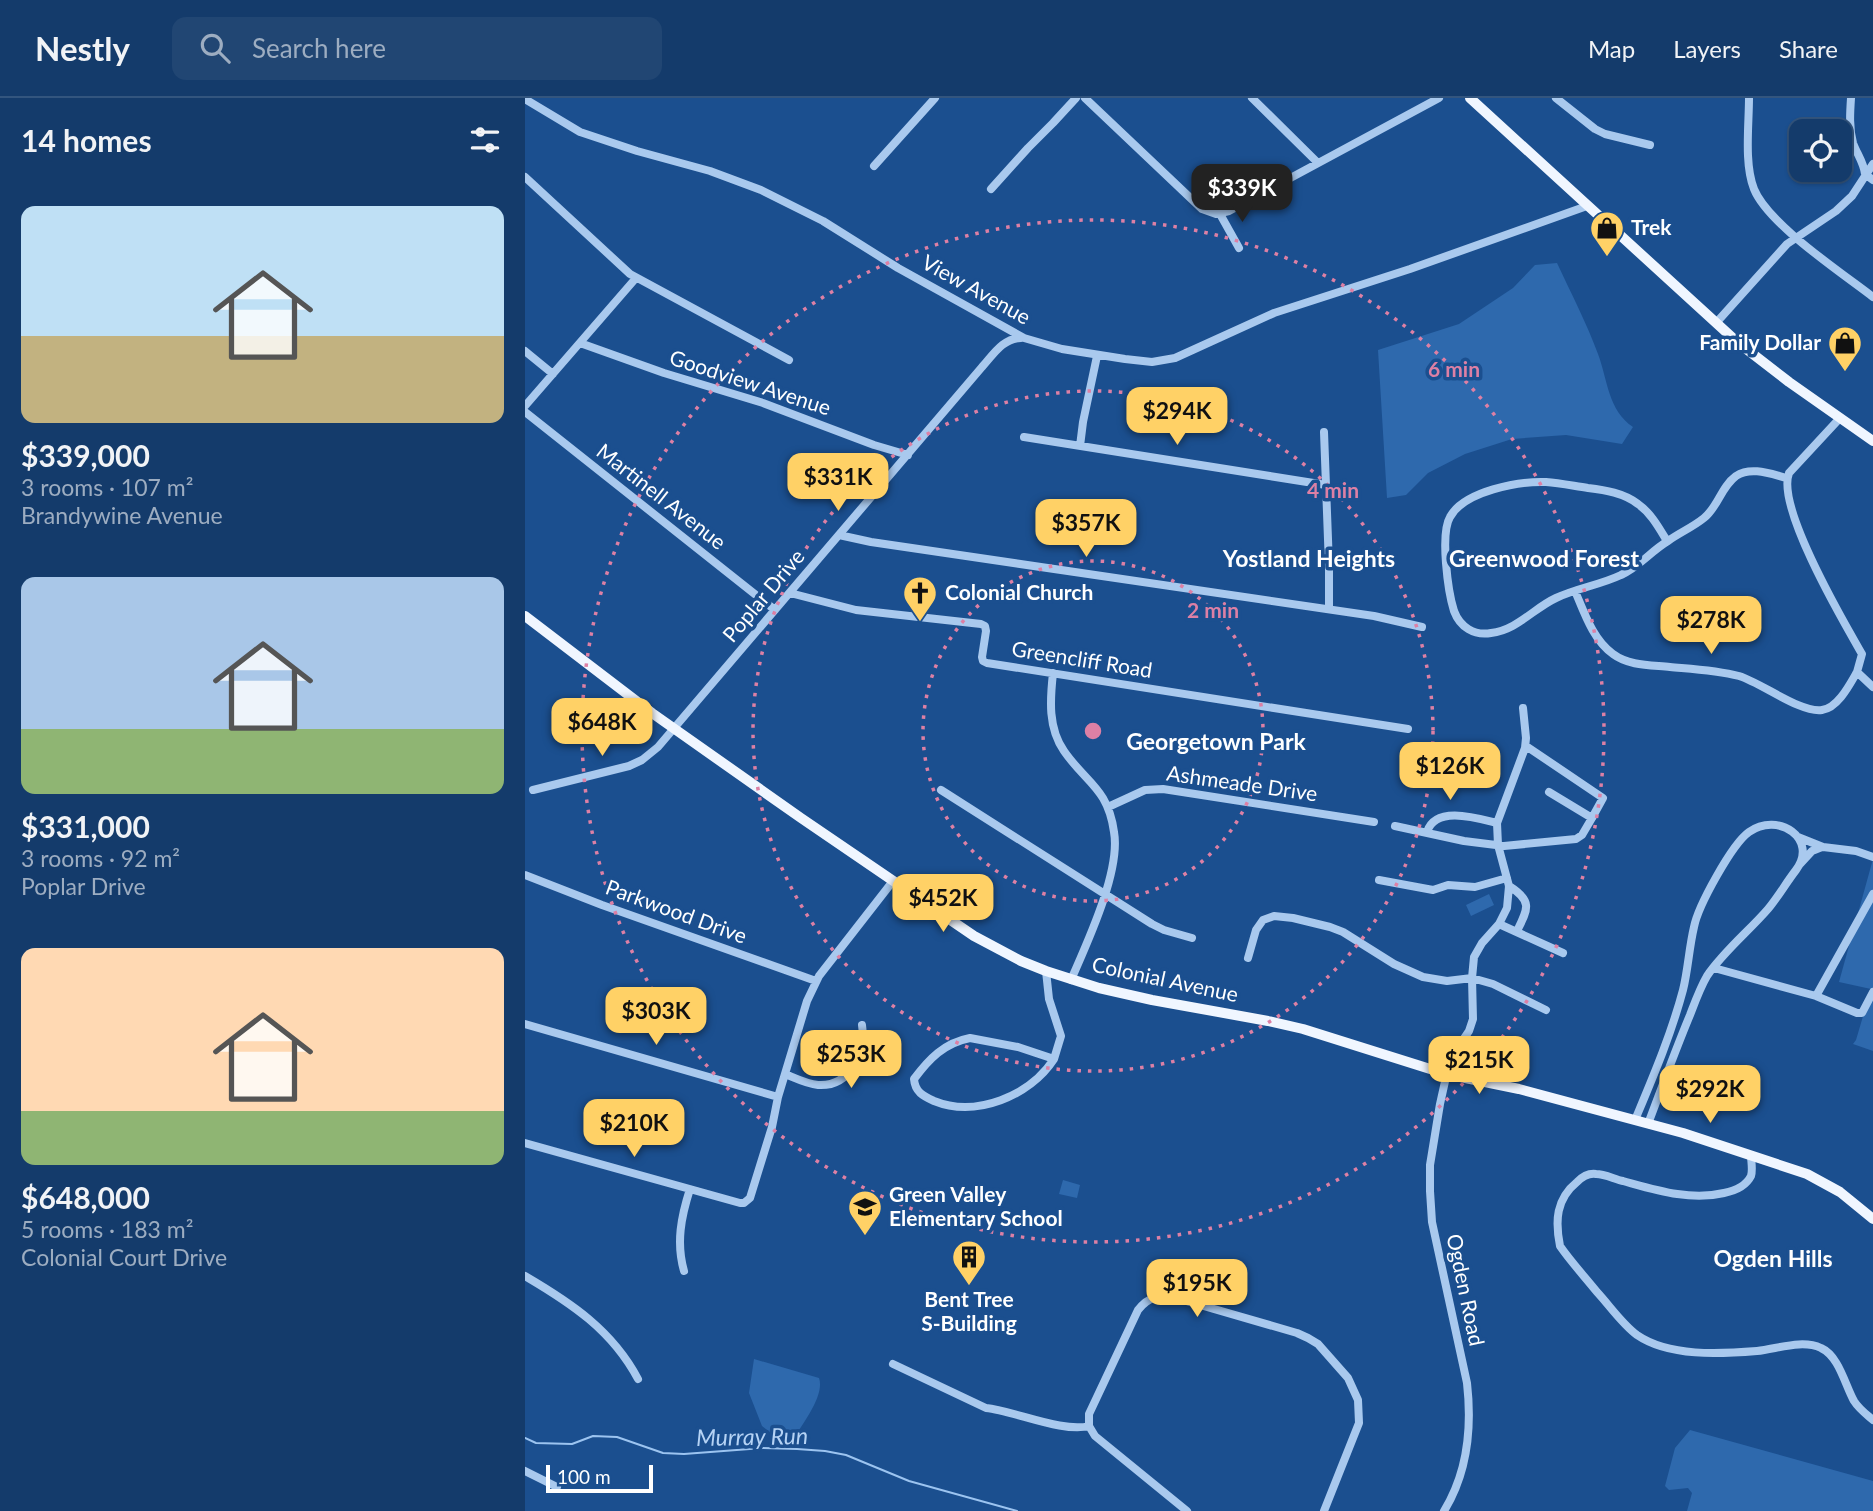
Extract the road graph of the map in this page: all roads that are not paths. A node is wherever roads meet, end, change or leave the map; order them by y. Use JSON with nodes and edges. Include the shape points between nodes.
{"nodes":[{"id":1,"x":935,"y":98,"type":"edge"},
{"id":2,"x":1076,"y":98,"type":"edge"},
{"id":3,"x":1085,"y":98,"type":"edge"},
{"id":4,"x":1252,"y":98,"type":"edge"},
{"id":5,"x":1439,"y":98,"type":"edge"},
{"id":6,"x":1470,"y":98,"type":"edge"},
{"id":7,"x":1556,"y":98,"type":"edge"},
{"id":8,"x":1749,"y":98,"type":"edge"},
{"id":9,"x":1851,"y":98,"type":"edge"},
{"id":10,"x":525,"y":99,"type":"edge"},
{"id":11,"x":1650,"y":145,"type":"dead end"},
{"id":12,"x":1318,"y":163,"type":"junction"},
{"id":13,"x":1873,"y":164,"type":"edge"},
{"id":14,"x":874,"y":166,"type":"dead end"},
{"id":15,"x":1865,"y":174,"type":"junction"},
{"id":16,"x":525,"y":177,"type":"edge"},
{"id":17,"x":1873,"y":180,"type":"edge"},
{"id":18,"x":991,"y":189,"type":"dead end"},
{"id":19,"x":1587,"y":206,"type":"junction"},
{"id":20,"x":1220,"y":214,"type":"junction"},
{"id":21,"x":1796,"y":237,"type":"junction"},
{"id":22,"x":1239,"y":248,"type":"dead end"},
{"id":23,"x":636,"y":278,"type":"junction"},
{"id":24,"x":1873,"y":297,"type":"edge"},
{"id":25,"x":1716,"y":323,"type":"junction"},
{"id":26,"x":1024,"y":338,"type":"junction"},
{"id":27,"x":580,"y":343,"type":"junction"},
{"id":28,"x":525,"y":351,"type":"edge"},
{"id":29,"x":1097,"y":356,"type":"junction"},
{"id":30,"x":789,"y":360,"type":"dead end"},
{"id":31,"x":552,"y":374,"type":"junction"},
{"id":32,"x":525,"y":406,"type":"edge"},
{"id":33,"x":525,"y":412,"type":"edge"},
{"id":34,"x":1840,"y":418,"type":"junction"},
{"id":35,"x":1324,"y":432,"type":"dead end"},
{"id":36,"x":1024,"y":437,"type":"dead end"},
{"id":37,"x":1872,"y":438,"type":"edge"},
{"id":38,"x":1080,"y":446,"type":"junction"},
{"id":39,"x":908,"y":455,"type":"junction"},
{"id":40,"x":1787,"y":478,"type":"junction"},
{"id":41,"x":1326,"y":485,"type":"junction"},
{"id":42,"x":839,"y":535,"type":"junction"},
{"id":43,"x":1667,"y":541,"type":"junction"},
{"id":44,"x":1575,"y":591,"type":"junction"},
{"id":45,"x":790,"y":593,"type":"junction"},
{"id":46,"x":1329,"y":609,"type":"junction"},
{"id":47,"x":775,"y":610,"type":"junction"},
{"id":48,"x":527,"y":621,"type":"edge"},
{"id":49,"x":1422,"y":627,"type":"dead end"},
{"id":50,"x":1857,"y":672,"type":"junction"},
{"id":51,"x":1053,"y":673,"type":"junction"},
{"id":52,"x":1873,"y":687,"type":"edge"},
{"id":53,"x":1523,"y":708,"type":"dead end"},
{"id":54,"x":674,"y":729,"type":"junction"},
{"id":55,"x":1408,"y":729,"type":"dead end"},
{"id":56,"x":1526,"y":746,"type":"junction"},
{"id":57,"x":533,"y":790,"type":"dead end"},
{"id":58,"x":941,"y":790,"type":"dead end"},
{"id":59,"x":1549,"y":792,"type":"dead end"},
{"id":60,"x":1108,"y":807,"type":"junction"},
{"id":61,"x":1592,"y":818,"type":"junction"},
{"id":62,"x":1374,"y":822,"type":"dead end"},
{"id":63,"x":1497,"y":823,"type":"junction"},
{"id":64,"x":1395,"y":826,"type":"dead end"},
{"id":65,"x":1427,"y":832,"type":"junction"},
{"id":66,"x":1798,"y":837,"type":"junction"},
{"id":67,"x":1498,"y":845,"type":"junction"},
{"id":68,"x":1823,"y":847,"type":"junction"},
{"id":69,"x":1873,"y":857,"type":"edge"},
{"id":70,"x":1800,"y":864,"type":"junction"},
{"id":71,"x":525,"y":875,"type":"edge"},
{"id":72,"x":1379,"y":880,"type":"dead end"},
{"id":73,"x":893,"y":881,"type":"junction"},
{"id":74,"x":1508,"y":882,"type":"junction"},
{"id":75,"x":1105,"y":893,"type":"junction"},
{"id":76,"x":1873,"y":894,"type":"edge"},
{"id":77,"x":1500,"y":925,"type":"junction"},
{"id":78,"x":1517,"y":931,"type":"junction"},
{"id":79,"x":1192,"y":938,"type":"dead end"},
{"id":80,"x":1563,"y":953,"type":"dead end"},
{"id":81,"x":1248,"y":958,"type":"dead end"},
{"id":82,"x":1714,"y":968,"type":"junction"},
{"id":83,"x":1046,"y":971,"type":"junction"},
{"id":84,"x":1472,"y":978,"type":"junction"},
{"id":85,"x":1071,"y":980,"type":"junction"},
{"id":86,"x":816,"y":981,"type":"junction"},
{"id":87,"x":1873,"y":992,"type":"edge"},
{"id":88,"x":1816,"y":996,"type":"junction"},
{"id":89,"x":1546,"y":1010,"type":"dead end"},
{"id":90,"x":525,"y":1024,"type":"edge"},
{"id":91,"x":862,"y":1025,"type":"dead end"},
{"id":92,"x":1054,"y":1059,"type":"junction"},
{"id":93,"x":785,"y":1074,"type":"junction"},
{"id":94,"x":1446,"y":1074,"type":"junction"},
{"id":95,"x":779,"y":1097,"type":"junction"},
{"id":96,"x":1635,"y":1120,"type":"junction"},
{"id":97,"x":1648,"y":1124,"type":"junction"},
{"id":98,"x":525,"y":1143,"type":"edge"},
{"id":99,"x":1751,"y":1155,"type":"junction"},
{"id":100,"x":690,"y":1189,"type":"junction"},
{"id":101,"x":1873,"y":1220,"type":"edge"},
{"id":102,"x":684,"y":1271,"type":"dead end"},
{"id":103,"x":525,"y":1276,"type":"edge"},
{"id":104,"x":893,"y":1364,"type":"dead end"},
{"id":105,"x":638,"y":1379,"type":"dead end"},
{"id":106,"x":1873,"y":1420,"type":"edge"},
{"id":107,"x":1089,"y":1426,"type":"junction"},
{"id":108,"x":525,"y":1471,"type":"edge"},
{"id":109,"x":557,"y":1487,"type":"dead end"},
{"id":110,"x":1187,"y":1511,"type":"edge"},
{"id":111,"x":1324,"y":1511,"type":"edge"},
{"id":112,"x":1444,"y":1511,"type":"edge"}],
"edges":[{"from":1,"to":14,"type":"street"},
{"from":2,"to":18,"type":"street"},
{"from":3,"to":20,"type":"street","via":[[1202,208]]},
{"from":4,"to":12,"type":"street"},
{"from":5,"to":12,"type":"street"},
{"from":6,"to":19,"type":"main road"},
{"from":7,"to":11,"type":"street","via":[[1605,134]]},
{"from":8,"to":21,"type":"street","via":[[1753,188],[1770,213]]},
{"from":9,"to":15,"type":"street","via":[[1850,128]]},
{"from":10,"to":26,"type":"street","name":"View Avenue","via":[[580,132],[761,190]]},
{"from":12,"to":20,"type":"street"},
{"from":13,"to":15,"type":"street"},
{"from":15,"to":17,"type":"street"},
{"from":15,"to":21,"type":"street","via":[[1845,204]]},
{"from":16,"to":23,"type":"street"},
{"from":19,"to":25,"type":"main road"},
{"from":19,"to":29,"type":"street","name":"View Avenue","via":[[1274,313],[1175,358],[1152,362]]},
{"from":20,"to":22,"type":"street"},
{"from":21,"to":24,"type":"street"},
{"from":21,"to":25,"type":"street"},
{"from":23,"to":27,"type":"street"},
{"from":23,"to":30,"type":"street"},
{"from":25,"to":34,"type":"main road"},
{"from":26,"to":29,"type":"street","name":"View Avenue"},
{"from":26,"to":39,"type":"street","name":"Poplar Drive","via":[[1001,345]]},
{"from":27,"to":31,"type":"street"},
{"from":27,"to":39,"type":"street","name":"Goodview Avenue"},
{"from":28,"to":31,"type":"street"},
{"from":29,"to":38,"type":"street"},
{"from":31,"to":32,"type":"street"},
{"from":33,"to":47,"type":"street","name":"Martinell Avenue"},
{"from":34,"to":37,"type":"main road"},
{"from":34,"to":40,"type":"street"},
{"from":35,"to":41,"type":"street"},
{"from":36,"to":38,"type":"street"},
{"from":38,"to":41,"type":"street"},
{"from":39,"to":42,"type":"street","name":"Poplar Drive"},
{"from":40,"to":43,"type":"street","via":[[1760,471],[1737,475],[1703,518]]},
{"from":40,"to":50,"type":"street","via":[[1789,500],[1804,541],[1862,654]]},
{"from":41,"to":46,"type":"street"},
{"from":42,"to":45,"type":"street","name":"Poplar Drive"},
{"from":42,"to":46,"type":"street"},
{"from":43,"to":44,"type":"street","via":[[1629,571]]},
{"from":43,"to":44,"type":"street","via":[[1637,502],[1566,484],[1517,484],[1481,494],[1454,510],[1447,524],[1445,555],[1454,610],[1467,629],[1483,634],[1500,631]]},
{"from":44,"to":50,"type":"street","via":[[1605,647],[1627,661],[1738,676],[1813,710],[1833,705]]},
{"from":45,"to":47,"type":"street","name":"Poplar Drive"},
{"from":45,"to":51,"type":"street","name":"Greencliff Road","via":[[856,610],[982,624],[986,631],[983,662]]},
{"from":46,"to":49,"type":"street"},
{"from":47,"to":54,"type":"street","name":"Poplar Drive"},
{"from":48,"to":54,"type":"main road","name":"Colonial Avenue"},
{"from":50,"to":52,"type":"street"},
{"from":51,"to":55,"type":"street","name":"Greencliff Road"},
{"from":51,"to":60,"type":"street","via":[[1051,712],[1059,740]]},
{"from":53,"to":56,"type":"street"},
{"from":54,"to":57,"type":"street","name":"Poplar Drive","via":[[651,754],[629,766]]},
{"from":54,"to":73,"type":"main road","name":"Colonial Avenue"},
{"from":56,"to":61,"type":"street","via":[[1603,797]]},
{"from":56,"to":63,"type":"street"},
{"from":58,"to":75,"type":"street"},
{"from":59,"to":61,"type":"street"},
{"from":60,"to":62,"type":"street","name":"Ashmeade Drive","via":[[1145,790],[1163,789]]},
{"from":60,"to":75,"type":"street","via":[[1115,845]]},
{"from":61,"to":67,"type":"street","via":[[1577,839]]},
{"from":63,"to":65,"type":"street","via":[[1450,816],[1434,820]]},
{"from":63,"to":67,"type":"street"},
{"from":64,"to":65,"type":"street"},
{"from":65,"to":67,"type":"street"},
{"from":66,"to":68,"type":"street"},
{"from":66,"to":70,"type":"street"},
{"from":66,"to":96,"type":"street","via":[[1780,825],[1752,829],[1716,878],[1694,925],[1683,989]]},
{"from":67,"to":74,"type":"street"},
{"from":68,"to":69,"type":"street"},
{"from":68,"to":70,"type":"street"},
{"from":70,"to":82,"type":"street","via":[[1769,907]]},
{"from":71,"to":86,"type":"street","name":"Parkwood Drive"},
{"from":72,"to":74,"type":"street","via":[[1433,890]]},
{"from":73,"to":83,"type":"main road","name":"Colonial Avenue","via":[[974,936]]},
{"from":73,"to":86,"type":"street"},
{"from":74,"to":77,"type":"street","via":[[1507,908]]},
{"from":74,"to":78,"type":"street","via":[[1526,904]]},
{"from":75,"to":79,"type":"street","via":[[1152,924]]},
{"from":75,"to":85,"type":"street"},
{"from":76,"to":88,"type":"street"},
{"from":77,"to":78,"type":"street"},
{"from":77,"to":84,"type":"street","name":"Ogden Road","via":[[1478,949]]},
{"from":78,"to":80,"type":"street"},
{"from":81,"to":84,"type":"street","via":[[1260,923],[1274,916],[1343,932],[1423,977],[1447,981]]},
{"from":82,"to":88,"type":"street"},
{"from":82,"to":97,"type":"street","via":[[1703,984]]},
{"from":83,"to":85,"type":"main road","name":"Colonial Avenue"},
{"from":83,"to":92,"type":"street","via":[[1061,1036]]},
{"from":84,"to":89,"type":"street"},
{"from":84,"to":94,"type":"street","name":"Ogden Road","via":[[1473,1019]]},
{"from":85,"to":94,"type":"main road","name":"Colonial Avenue","via":[[1291,1027]]},
{"from":86,"to":93,"type":"street"},
{"from":87,"to":88,"type":"street","via":[[1862,1013]]},
{"from":90,"to":95,"type":"street"},
{"from":91,"to":93,"type":"street","via":[[861,1053],[839,1080],[817,1085]]},
{"from":92,"to":92,"type":"street","via":[[1018,1046],[970,1038],[943,1047],[914,1079],[915,1086],[924,1096],[943,1104],[983,1105],[1027,1086]]},
{"from":93,"to":95,"type":"street"},
{"from":94,"to":96,"type":"main road","name":"Colonial Avenue"},
{"from":94,"to":112,"type":"street","name":"Ogden Road","via":[[1430,1165],[1432,1222],[1470,1410],[1466,1455]]},
{"from":95,"to":100,"type":"street","via":[[750,1198],[740,1203]]},
{"from":96,"to":97,"type":"main road","name":"Colonial Avenue"},
{"from":97,"to":99,"type":"main road","name":"Colonial Avenue"},
{"from":98,"to":100,"type":"street"},
{"from":99,"to":101,"type":"main road","name":"Colonial Avenue","via":[[1807,1174],[1840,1192]]},
{"from":99,"to":106,"type":"street","via":[[1752,1174],[1747,1182],[1733,1191],[1701,1197],[1596,1174],[1580,1179],[1560,1203],[1560,1246],[1637,1335],[1683,1351],[1732,1353],[1816,1346],[1826,1350],[1855,1403]]},
{"from":100,"to":102,"type":"street","via":[[680,1236]]},
{"from":103,"to":105,"type":"street","via":[[602,1329]]},
{"from":104,"to":107,"type":"street","via":[[986,1408],[1069,1427]]},
{"from":107,"to":110,"type":"street","via":[[1095,1436]]},
{"from":107,"to":111,"type":"street","via":[[1089,1414],[1138,1310],[1151,1298],[1176,1298],[1297,1333],[1318,1345],[1348,1378],[1360,1410],[1356,1435]]},
{"from":108,"to":109,"type":"street"}]}
